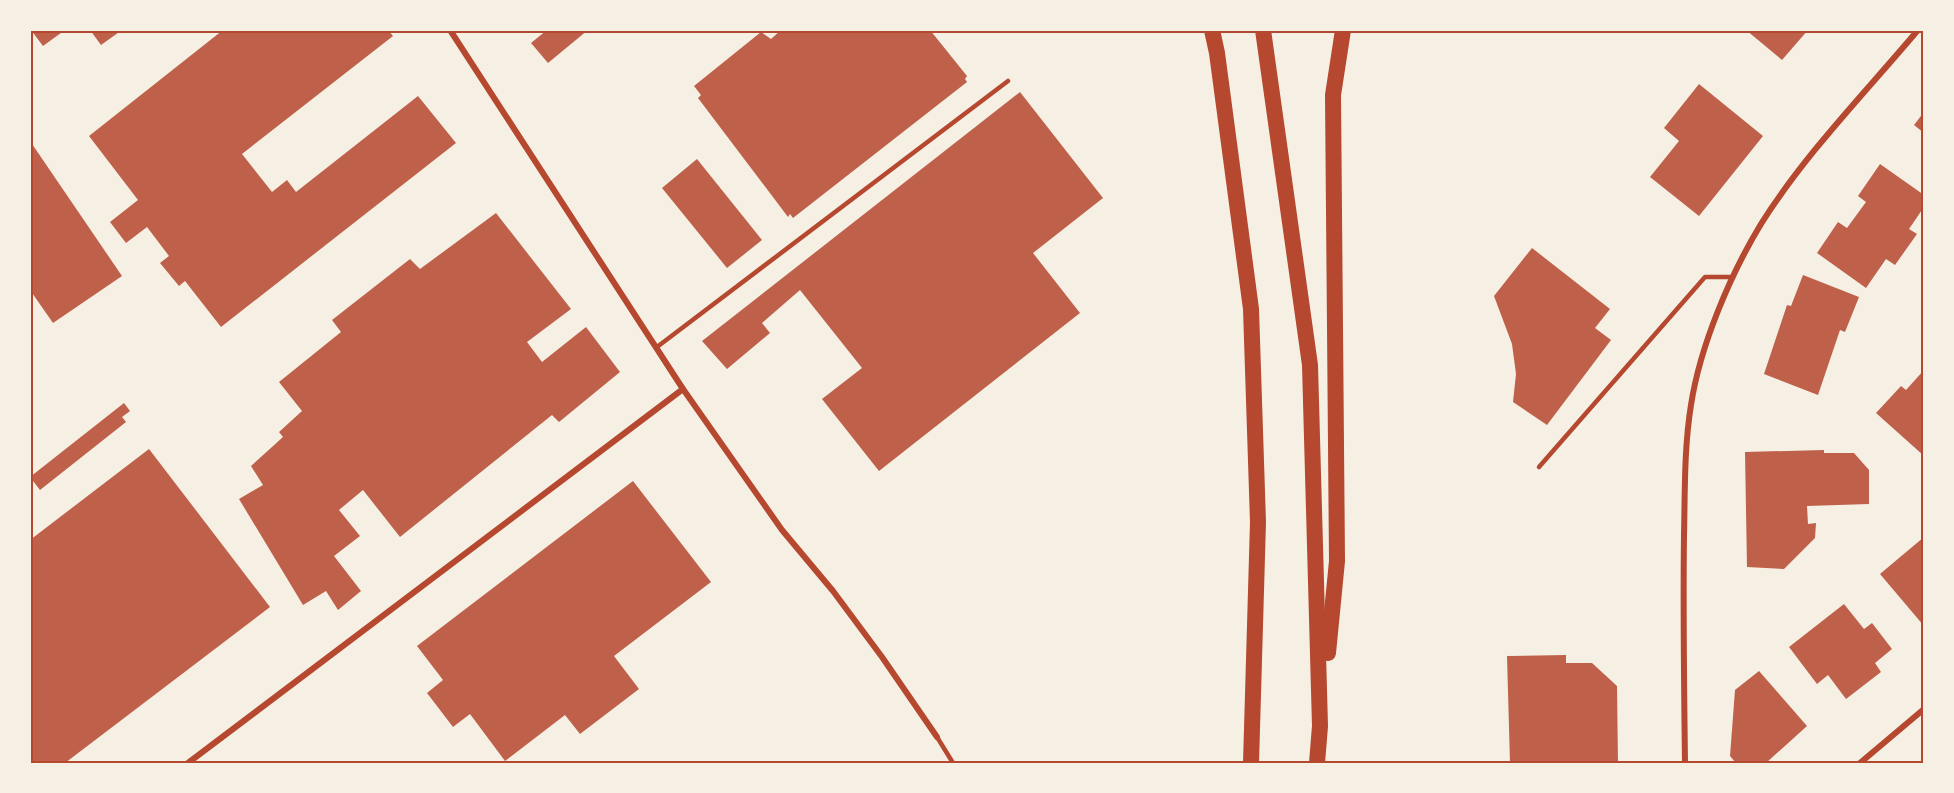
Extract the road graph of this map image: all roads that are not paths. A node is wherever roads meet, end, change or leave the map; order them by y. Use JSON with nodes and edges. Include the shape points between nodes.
{"nodes":[{"id":1,"x":450,"y":30,"type":"edge"},
{"id":2,"x":1212,"y":30,"type":"edge"},
{"id":3,"x":1263,"y":30,"type":"edge"},
{"id":4,"x":1343,"y":30,"type":"edge"},
{"id":5,"x":1918,"y":30,"type":"edge"},
{"id":6,"x":1008,"y":81,"type":"dead end"},
{"id":7,"x":1733,"y":277,"type":"junction"},
{"id":8,"x":657,"y":346,"type":"junction"},
{"id":9,"x":683,"y":389,"type":"junction"},
{"id":10,"x":1539,"y":467,"type":"dead end"},
{"id":11,"x":1924,"y":709,"type":"edge"},
{"id":12,"x":1320,"y":726,"type":"junction"},
{"id":13,"x":937,"y":737,"type":"joint"},
{"id":14,"x":188,"y":763,"type":"edge"},
{"id":15,"x":953,"y":763,"type":"edge"},
{"id":16,"x":1251,"y":763,"type":"edge"},
{"id":17,"x":1317,"y":763,"type":"edge"},
{"id":18,"x":1685,"y":763,"type":"edge"},
{"id":19,"x":1860,"y":763,"type":"edge"}],
"edges":[{"from":1,"to":8,"type":"street"},
{"from":2,"to":16,"type":"highway","via":[[1251,309],[1258,522]]},
{"from":3,"to":12,"type":"highway","via":[[1310,365]]},
{"from":4,"to":12,"type":"highway","via":[[1334,95],[1337,561]]},
{"from":5,"to":7,"type":"street","via":[[1793,178],[1761,224]]},
{"from":6,"to":8,"type":"lane"},
{"from":7,"to":10,"type":"lane","via":[[1705,277]]},
{"from":7,"to":18,"type":"street","via":[[1707,344],[1691,402],[1686,444]]},
{"from":8,"to":9,"type":"street"},
{"from":9,"to":13,"type":"street","via":[[782,530],[861,628]]},
{"from":9,"to":14,"type":"street"},
{"from":11,"to":19,"type":"street"},
{"from":12,"to":17,"type":"highway"},
{"from":13,"to":15,"type":"lane"}]}
